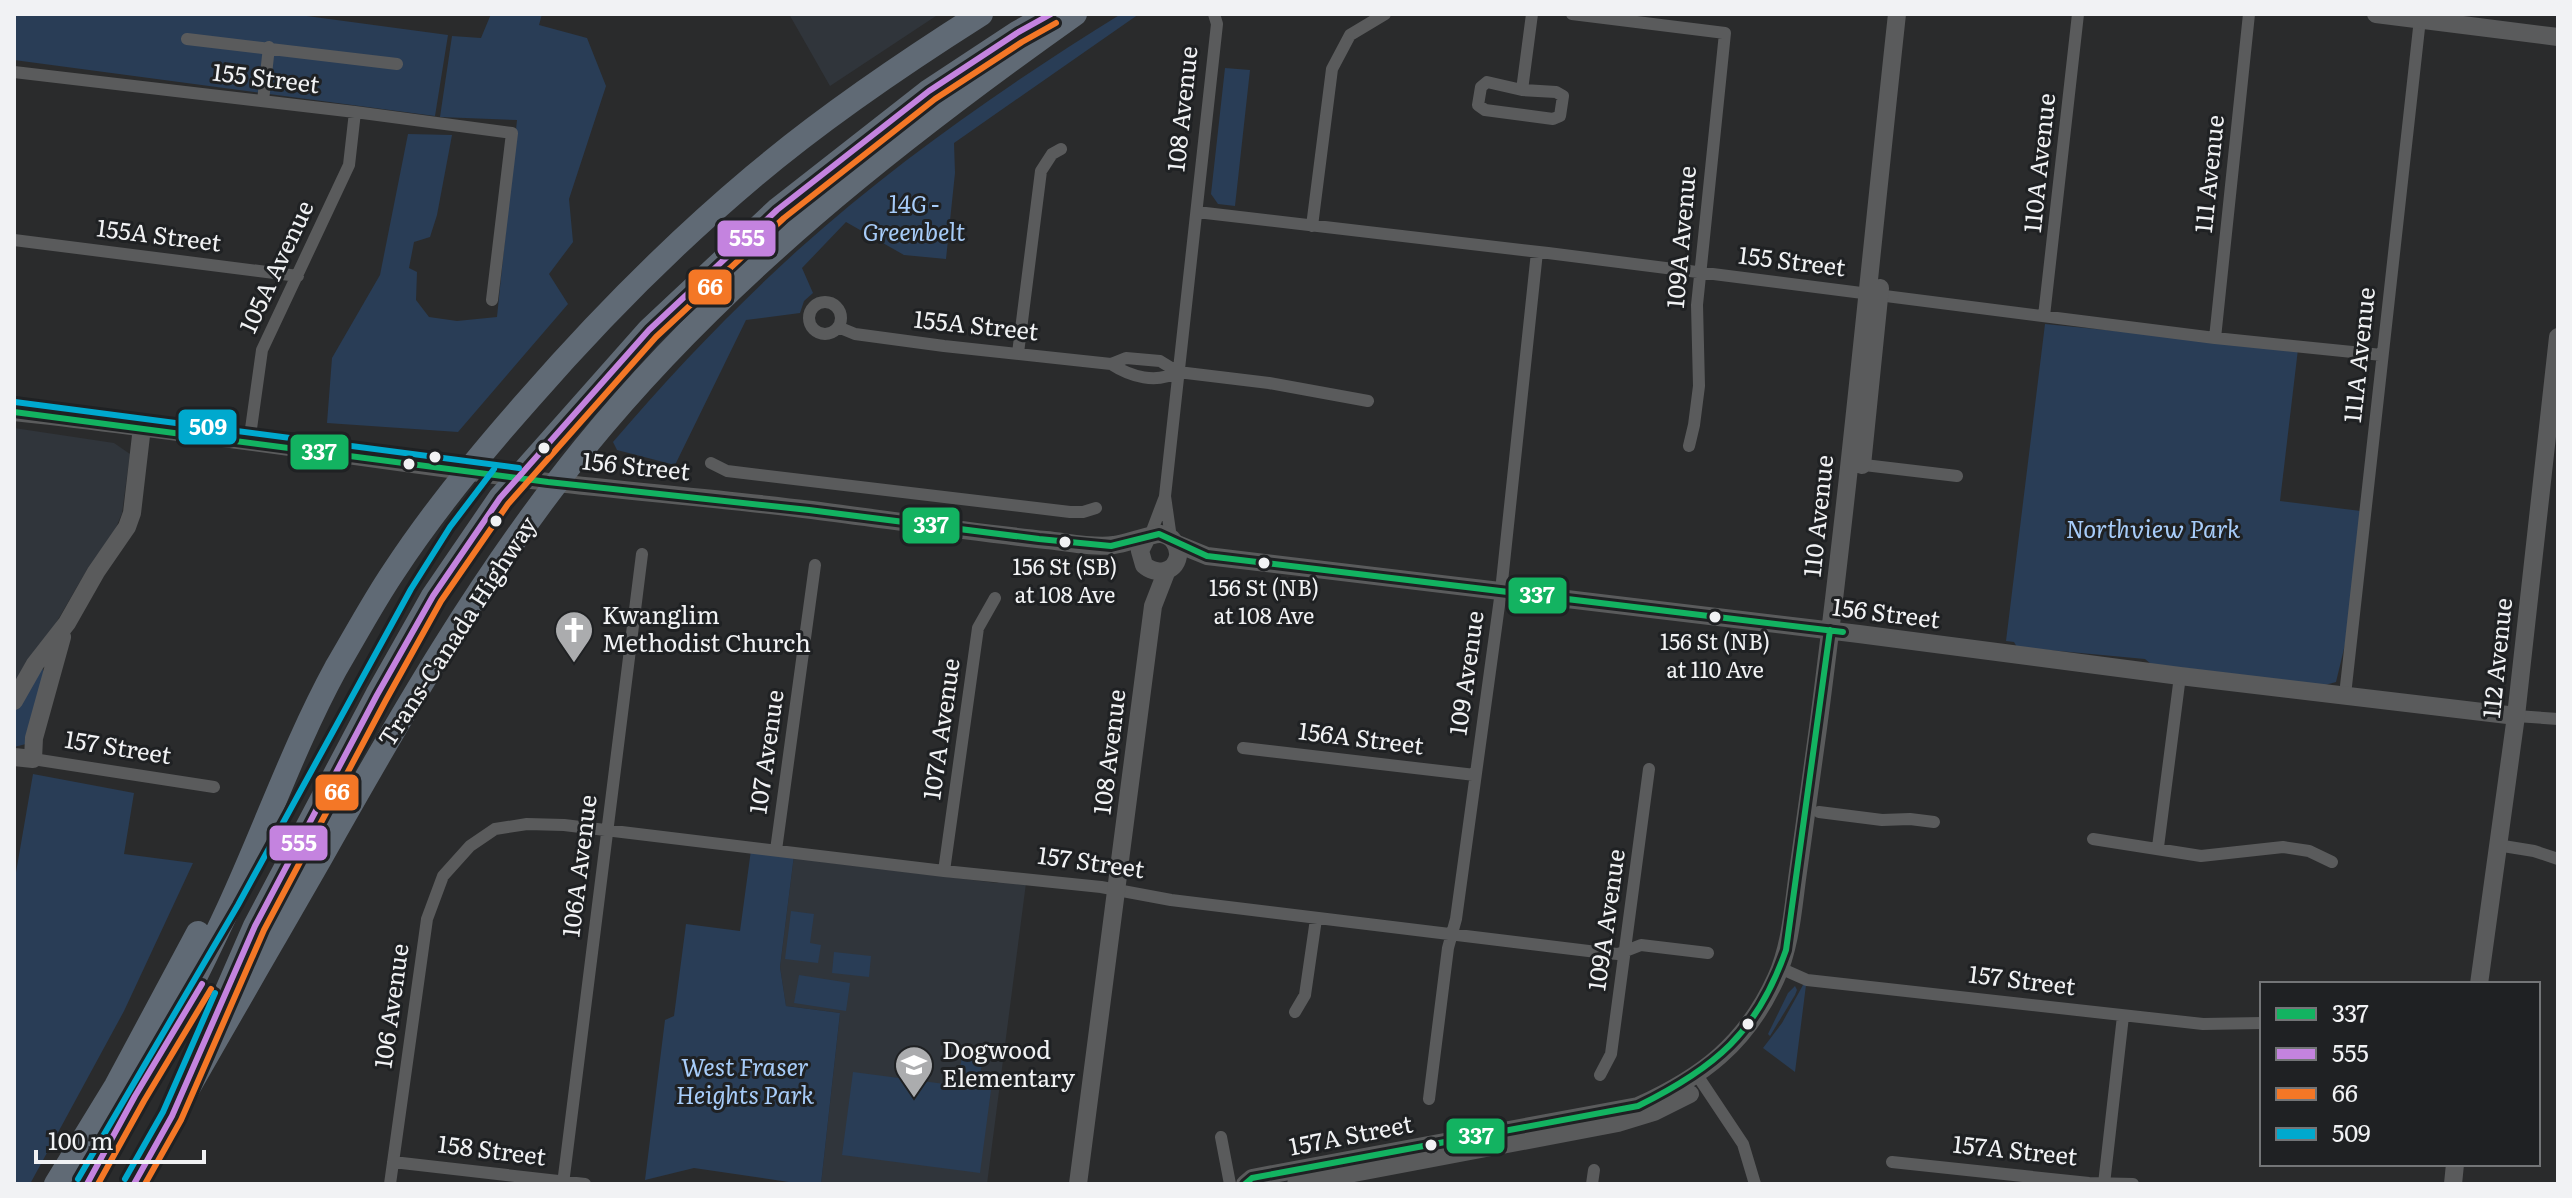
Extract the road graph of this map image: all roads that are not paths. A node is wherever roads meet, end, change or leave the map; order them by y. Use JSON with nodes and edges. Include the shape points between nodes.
{"nodes":[{"id":1,"x":981,"y":14,"type":"edge"},
{"id":2,"x":1016,"y":14,"type":"edge"},
{"id":3,"x":1051,"y":14,"type":"edge"},
{"id":4,"x":1075,"y":14,"type":"edge"},
{"id":5,"x":1091,"y":14,"type":"edge"},
{"id":6,"x":1214,"y":14,"type":"edge"},
{"id":7,"x":1385,"y":14,"type":"edge"},
{"id":8,"x":1532,"y":14,"type":"edge"},
{"id":9,"x":1572,"y":14,"type":"edge"},
{"id":10,"x":1897,"y":14,"type":"edge"},
{"id":11,"x":1909,"y":14,"type":"edge"},
{"id":12,"x":2078,"y":14,"type":"edge"},
{"id":13,"x":2249,"y":14,"type":"edge"},
{"id":14,"x":2376,"y":14,"type":"edge"},
{"id":15,"x":2420,"y":19,"type":"junction"},
{"id":16,"x":1736,"y":24,"type":"dead end"},
{"id":17,"x":1725,"y":33,"type":"junction"},
{"id":18,"x":2558,"y":37,"type":"edge"},
{"id":19,"x":187,"y":39,"type":"dead end"},
{"id":20,"x":269,"y":47,"type":"junction"},
{"id":21,"x":1027,"y":48,"type":"junction"},
{"id":22,"x":397,"y":64,"type":"dead end"},
{"id":23,"x":14,"y":72,"type":"edge"},
{"id":24,"x":1522,"y":90,"type":"junction"},
{"id":25,"x":263,"y":101,"type":"junction"},
{"id":26,"x":355,"y":112,"type":"junction"},
{"id":27,"x":1061,"y":149,"type":"dead end"},
{"id":28,"x":1197,"y":212,"type":"junction"},
{"id":29,"x":1312,"y":226,"type":"junction"},
{"id":30,"x":14,"y":240,"type":"edge"},
{"id":31,"x":1537,"y":252,"type":"junction"},
{"id":32,"x":1699,"y":273,"type":"junction"},
{"id":33,"x":298,"y":276,"type":"junction"},
{"id":34,"x":1873,"y":294,"type":"junction"},
{"id":35,"x":492,"y":300,"type":"dead end"},
{"id":36,"x":2044,"y":316,"type":"junction"},
{"id":37,"x":838,"y":327,"type":"dead end"},
{"id":38,"x":2558,"y":337,"type":"edge"},
{"id":39,"x":2215,"y":338,"type":"junction"},
{"id":40,"x":1018,"y":353,"type":"junction"},
{"id":41,"x":2382,"y":355,"type":"junction"},
{"id":42,"x":1178,"y":372,"type":"junction"},
{"id":43,"x":1368,"y":401,"type":"dead end"},
{"id":44,"x":14,"y":412,"type":"edge"},
{"id":45,"x":142,"y":427,"type":"junction"},
{"id":46,"x":249,"y":443,"type":"junction"},
{"id":47,"x":1689,"y":446,"type":"dead end"},
{"id":48,"x":711,"y":463,"type":"dead end"},
{"id":49,"x":1855,"y":464,"type":"junction"},
{"id":50,"x":1957,"y":476,"type":"dead end"},
{"id":51,"x":510,"y":477,"type":"junction"},
{"id":52,"x":1165,"y":496,"type":"junction"},
{"id":53,"x":1096,"y":508,"type":"dead end"},
{"id":54,"x":1148,"y":537,"type":"junction"},
{"id":55,"x":1173,"y":541,"type":"junction"},
{"id":56,"x":1111,"y":546,"type":"junction"},
{"id":57,"x":642,"y":554,"type":"dead end"},
{"id":58,"x":1207,"y":556,"type":"junction"},
{"id":59,"x":815,"y":565,"type":"dead end"},
{"id":60,"x":1145,"y":565,"type":"junction"},
{"id":61,"x":1171,"y":567,"type":"junction"},
{"id":62,"x":1501,"y":591,"type":"junction"},
{"id":63,"x":995,"y":598,"type":"dead end"},
{"id":64,"x":1153,"y":606,"type":"junction"},
{"id":65,"x":67,"y":623,"type":"junction"},
{"id":66,"x":1836,"y":631,"type":"junction"},
{"id":67,"x":2180,"y":676,"type":"junction"},
{"id":68,"x":2345,"y":695,"type":"junction"},
{"id":69,"x":14,"y":701,"type":"edge"},
{"id":70,"x":2516,"y":716,"type":"junction"},
{"id":71,"x":311,"y":719,"type":"junction"},
{"id":72,"x":2558,"y":719,"type":"edge"},
{"id":73,"x":1816,"y":738,"type":"junction"},
{"id":74,"x":1243,"y":748,"type":"dead end"},
{"id":75,"x":23,"y":758,"type":"edge"},
{"id":76,"x":1649,"y":769,"type":"dead end"},
{"id":77,"x":1475,"y":775,"type":"junction"},
{"id":78,"x":214,"y":787,"type":"dead end"},
{"id":79,"x":1819,"y":812,"type":"junction"},
{"id":80,"x":1934,"y":822,"type":"dead end"},
{"id":81,"x":606,"y":830,"type":"junction"},
{"id":82,"x":2093,"y":839,"type":"dead end"},
{"id":83,"x":2497,"y":845,"type":"junction"},
{"id":84,"x":470,"y":846,"type":"joint"},
{"id":85,"x":2158,"y":847,"type":"junction"},
{"id":86,"x":776,"y":850,"type":"junction"},
{"id":87,"x":2558,"y":859,"type":"edge"},
{"id":88,"x":2332,"y":862,"type":"dead end"},
{"id":89,"x":944,"y":871,"type":"junction"},
{"id":90,"x":1116,"y":889,"type":"junction"},
{"id":91,"x":1316,"y":919,"type":"junction"},
{"id":92,"x":1452,"y":935,"type":"junction"},
{"id":93,"x":1624,"y":952,"type":"junction"},
{"id":94,"x":1708,"y":953,"type":"dead end"},
{"id":95,"x":1785,"y":971,"type":"junction"},
{"id":96,"x":2479,"y":982,"type":"edge"},
{"id":97,"x":1295,"y":1012,"type":"dead end"},
{"id":98,"x":2123,"y":1016,"type":"junction"},
{"id":99,"x":2260,"y":1023,"type":"edge"},
{"id":100,"x":1600,"y":1075,"type":"dead end"},
{"id":101,"x":1700,"y":1080,"type":"junction"},
{"id":102,"x":135,"y":1096,"type":"junction"},
{"id":103,"x":1429,"y":1099,"type":"dead end"},
{"id":104,"x":172,"y":1116,"type":"junction"},
{"id":105,"x":1221,"y":1137,"type":"dead end"},
{"id":106,"x":1085,"y":1142,"type":"junction"},
{"id":107,"x":393,"y":1162,"type":"junction"},
{"id":108,"x":1892,"y":1162,"type":"dead end"},
{"id":109,"x":1594,"y":1170,"type":"dead end"},
{"id":110,"x":563,"y":1183,"type":"edge"},
{"id":111,"x":2104,"y":1183,"type":"edge"},
{"id":112,"x":56,"y":1184,"type":"edge"},
{"id":113,"x":87,"y":1184,"type":"edge"},
{"id":114,"x":134,"y":1184,"type":"edge"},
{"id":115,"x":390,"y":1184,"type":"edge"},
{"id":116,"x":585,"y":1184,"type":"edge"},
{"id":117,"x":1078,"y":1184,"type":"edge"},
{"id":118,"x":1086,"y":1184,"type":"edge"},
{"id":119,"x":1230,"y":1184,"type":"edge"},
{"id":120,"x":1245,"y":1184,"type":"edge"},
{"id":121,"x":1296,"y":1184,"type":"edge"},
{"id":122,"x":1592,"y":1184,"type":"edge"},
{"id":123,"x":1755,"y":1184,"type":"edge"},
{"id":124,"x":2133,"y":1184,"type":"edge"}],
"edges":[{"from":1,"to":71,"type":"highway","via":[[907,61],[753,177],[567,355],[494,438],[393,571]]},
{"from":2,"to":51,"type":"highway","via":[[833,147],[700,261],[640,320],[527,450]]},
{"from":3,"to":51,"type":"highway","via":[[929,91],[777,210],[649,330]]},
{"from":4,"to":21,"type":"highway","name":"Trans-Canada Highway"},
{"from":5,"to":21,"type":"highway"},
{"from":6,"to":28,"type":"street","name":"108 Avenue"},
{"from":7,"to":29,"type":"street","via":[[1350,35],[1332,69]]},
{"from":8,"to":24,"type":"street"},
{"from":9,"to":17,"type":"street"},
{"from":10,"to":34,"type":"street","name":"110 Avenue"},
{"from":11,"to":34,"type":"street","name":"110 Avenue"},
{"from":12,"to":36,"type":"street","name":"110A Avenue"},
{"from":13,"to":39,"type":"street","name":"111 Avenue"},
{"from":14,"to":15,"type":"street"},
{"from":15,"to":18,"type":"street"},
{"from":15,"to":41,"type":"street","name":"111A Avenue"},
{"from":16,"to":17,"type":"street"},
{"from":17,"to":32,"type":"street","name":"109A Avenue"},
{"from":19,"to":20,"type":"street"},
{"from":20,"to":22,"type":"street"},
{"from":20,"to":25,"type":"street"},
{"from":21,"to":104,"type":"highway","name":"Trans-Canada Highway","via":[[795,230],[673,348],[585,447],[464,613],[404,710]]},
{"from":23,"to":25,"type":"street","name":"155 Street"},
{"from":24,"to":24,"type":"street","via":[[1487,82],[1478,105],[1485,110],[1560,116],[1563,96]]},
{"from":25,"to":26,"type":"street","name":"155 Street"},
{"from":26,"to":33,"type":"street","name":"105A Avenue","via":[[349,165]]},
{"from":26,"to":35,"type":"street","name":"155 Street","via":[[512,133]]},
{"from":27,"to":40,"type":"street","via":[[1041,171]]},
{"from":28,"to":29,"type":"street","name":"155 Street"},
{"from":28,"to":42,"type":"street","name":"108 Avenue"},
{"from":29,"to":31,"type":"street","name":"155 Street"},
{"from":30,"to":33,"type":"street","name":"155A Street"},
{"from":31,"to":32,"type":"street","name":"155 Street"},
{"from":31,"to":62,"type":"street","name":"109 Avenue"},
{"from":32,"to":34,"type":"street","name":"155 Street"},
{"from":32,"to":47,"type":"street","name":"109A Avenue","via":[[1700,375]]},
{"from":33,"to":46,"type":"street","name":"105A Avenue","via":[[262,350]]},
{"from":34,"to":36,"type":"street","name":"155 Street"},
{"from":34,"to":49,"type":"street","name":"110 Avenue"},
{"from":36,"to":39,"type":"street","name":"155 Street"},
{"from":37,"to":40,"type":"street","name":"155A Street","via":[[855,334]]},
{"from":38,"to":70,"type":"street","name":"112 Avenue"},
{"from":39,"to":41,"type":"street","name":"155 Street"},
{"from":40,"to":42,"type":"street","name":"155A Street","via":[[1111,364],[1157,379]]},
{"from":41,"to":68,"type":"street","name":"111A Avenue"},
{"from":42,"to":43,"type":"street","name":"155A Street"},
{"from":42,"to":52,"type":"street","name":"108 Avenue"},
{"from":44,"to":45,"type":"street","name":"156 Street"},
{"from":45,"to":46,"type":"street","name":"156 Street"},
{"from":45,"to":65,"type":"street","via":[[127,527]]},
{"from":46,"to":51,"type":"street","name":"156 Street"},
{"from":48,"to":53,"type":"street","name":"156 Street","via":[[727,471],[1070,512]]},
{"from":49,"to":50,"type":"street"},
{"from":49,"to":66,"type":"street","name":"110 Avenue"},
{"from":51,"to":56,"type":"street","name":"156 Street"},
{"from":51,"to":102,"type":"highway","via":[[453,541],[422,588],[242,918]]},
{"from":51,"to":104,"type":"highway","via":[[377,695],[255,926]]},
{"from":52,"to":54,"type":"street","name":"108 Avenue"},
{"from":52,"to":55,"type":"street","name":"108 Avenue"},
{"from":54,"to":55,"type":"street","via":[[1159,534]]},
{"from":54,"to":56,"type":"street","name":"156 Street"},
{"from":54,"to":60,"type":"street","via":[[1141,547]]},
{"from":55,"to":58,"type":"street","name":"156 Street"},
{"from":55,"to":61,"type":"street","via":[[1178,556]]},
{"from":56,"to":60,"type":"street","name":"156 Street"},
{"from":57,"to":81,"type":"street","name":"106A Avenue"},
{"from":58,"to":61,"type":"street","name":"156 Street"},
{"from":58,"to":62,"type":"street","name":"156 Street"},
{"from":59,"to":86,"type":"street","name":"107 Avenue"},
{"from":60,"to":61,"type":"street","via":[[1155,572]]},
{"from":60,"to":64,"type":"street","name":"108 Avenue"},
{"from":61,"to":64,"type":"street","name":"108 Avenue"},
{"from":62,"to":66,"type":"street","name":"156 Street"},
{"from":62,"to":77,"type":"street","name":"109 Avenue"},
{"from":63,"to":89,"type":"street","name":"107A Avenue","via":[[978,628]]},
{"from":64,"to":90,"type":"street","name":"108 Avenue"},
{"from":65,"to":69,"type":"street"},
{"from":65,"to":75,"type":"street","via":[[34,738]]},
{"from":66,"to":67,"type":"street","name":"156 Street"},
{"from":66,"to":73,"type":"street","name":"110 Avenue"},
{"from":66,"to":79,"type":"street","name":"110 Avenue"},
{"from":67,"to":68,"type":"street","name":"156 Street"},
{"from":67,"to":85,"type":"street"},
{"from":68,"to":70,"type":"street","name":"156 Street"},
{"from":70,"to":72,"type":"street","name":"156 Street"},
{"from":70,"to":83,"type":"street","name":"112 Avenue"},
{"from":71,"to":102,"type":"highway","via":[[227,910]]},
{"from":71,"to":112,"type":"highway","via":[[116,1086]]},
{"from":73,"to":79,"type":"street","via":[[1821,745],[1814,804]]},
{"from":73,"to":95,"type":"street","name":"110 Avenue"},
{"from":74,"to":77,"type":"street","name":"156A Street"},
{"from":75,"to":78,"type":"street","name":"157 Street"},
{"from":76,"to":93,"type":"street","name":"109A Avenue"},
{"from":77,"to":92,"type":"street","name":"109 Avenue"},
{"from":79,"to":80,"type":"street"},
{"from":79,"to":95,"type":"street","name":"110 Avenue","via":[[1803,924]]},
{"from":81,"to":84,"type":"street","name":"157 Street","via":[[527,824],[495,829]]},
{"from":81,"to":86,"type":"street","name":"157 Street"},
{"from":81,"to":110,"type":"street","name":"106A Avenue"},
{"from":82,"to":85,"type":"street"},
{"from":83,"to":87,"type":"street"},
{"from":83,"to":96,"type":"street","name":"112 Avenue"},
{"from":84,"to":107,"type":"street","name":"106 Avenue","via":[[443,876],[427,919]]},
{"from":85,"to":88,"type":"street","via":[[2213,856],[2283,847]]},
{"from":86,"to":89,"type":"street","name":"157 Street"},
{"from":89,"to":90,"type":"street","name":"157 Street"},
{"from":90,"to":91,"type":"street","name":"157 Street"},
{"from":90,"to":106,"type":"street","name":"108 Avenue"},
{"from":91,"to":92,"type":"street","name":"157 Street"},
{"from":91,"to":97,"type":"street","via":[[1307,986]]},
{"from":92,"to":93,"type":"street","name":"157 Street"},
{"from":92,"to":103,"type":"street","name":"109 Avenue"},
{"from":93,"to":94,"type":"street","name":"157 Street","via":[[1641,945]]},
{"from":93,"to":100,"type":"street","name":"109A Avenue","via":[[1611,1054]]},
{"from":95,"to":98,"type":"street","name":"157 Street","via":[[1807,980]]},
{"from":95,"to":101,"type":"street","name":"110 Avenue","via":[[1776,1005],[1757,1034],[1735,1059]]},
{"from":98,"to":99,"type":"street","name":"157 Street"},
{"from":98,"to":111,"type":"street"},
{"from":101,"to":120,"type":"street","name":"157A Street","via":[[1638,1106],[1252,1178]]},
{"from":101,"to":121,"type":"street","name":"157A Street","via":[[1663,1109],[1618,1123]]},
{"from":101,"to":123,"type":"street","via":[[1743,1144]]},
{"from":102,"to":113,"type":"highway"},
{"from":104,"to":114,"type":"highway","name":"Trans-Canada Highway"},
{"from":105,"to":119,"type":"street"},
{"from":106,"to":117,"type":"street","name":"108 Avenue"},
{"from":106,"to":118,"type":"street","name":"108 Avenue"},
{"from":107,"to":110,"type":"street","name":"158 Street"},
{"from":107,"to":115,"type":"street","name":"106 Avenue"},
{"from":108,"to":111,"type":"street","name":"157A Street"},
{"from":109,"to":122,"type":"street"},
{"from":110,"to":116,"type":"street","name":"158 Street"},
{"from":111,"to":124,"type":"street","name":"157A Street"}]}
